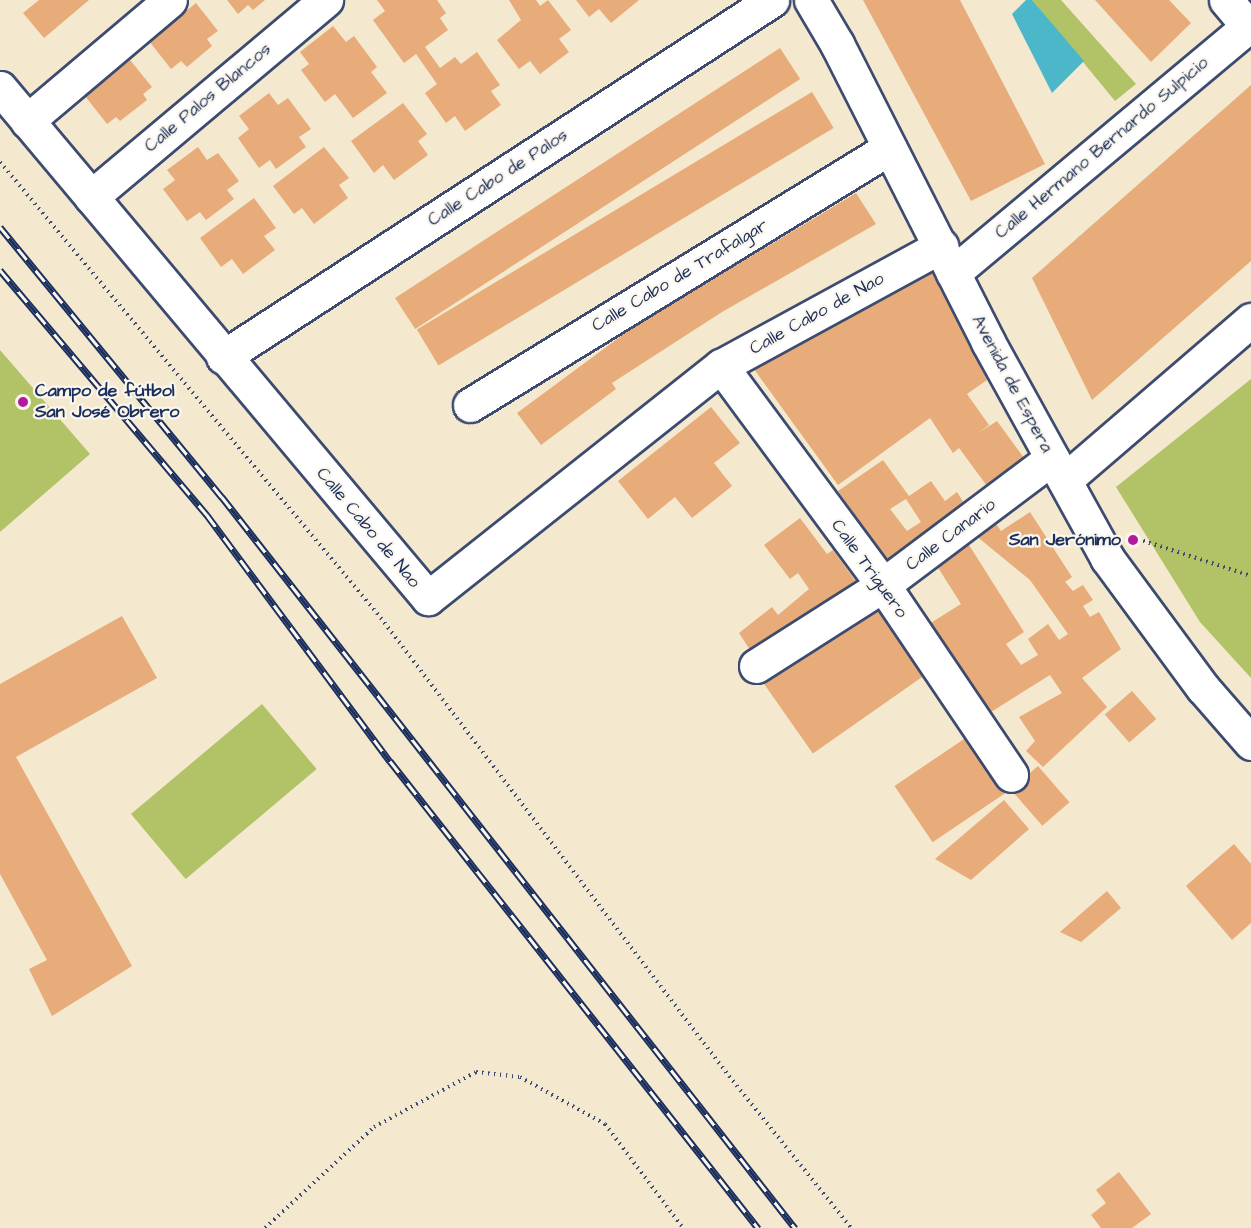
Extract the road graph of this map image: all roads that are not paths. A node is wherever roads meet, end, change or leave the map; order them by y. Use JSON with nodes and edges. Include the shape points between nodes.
{"nodes":[{"id":1,"x":170,"y":0,"type":"edge"},
{"id":2,"x":326,"y":0,"type":"edge"},
{"id":3,"x":772,"y":0,"type":"edge"},
{"id":4,"x":810,"y":0,"type":"edge"},
{"id":5,"x":1226,"y":0,"type":"edge"},
{"id":6,"x":1250,"y":25,"type":"edge"},
{"id":7,"x":0,"y":88,"type":"edge"},
{"id":8,"x":27,"y":121,"type":"junction"},
{"id":9,"x":890,"y":148,"type":"junction"},
{"id":10,"x":91,"y":197,"type":"junction"},
{"id":11,"x":947,"y":260,"type":"junction"},
{"id":12,"x":1251,"y":320,"type":"edge"},
{"id":13,"x":223,"y":357,"type":"junction"},
{"id":14,"x":721,"y":366,"type":"junction"},
{"id":15,"x":470,"y":405,"type":"dead end"},
{"id":16,"x":1059,"y":469,"type":"junction"},
{"id":17,"x":883,"y":585,"type":"junction"},
{"id":18,"x":756,"y":666,"type":"dead end"},
{"id":19,"x":1251,"y":743,"type":"edge"},
{"id":20,"x":1011,"y":775,"type":"dead end"}],
"edges":[{"from":1,"to":8,"type":"street"},
{"from":2,"to":10,"type":"street","name":"Calle Palos Blancos"},
{"from":3,"to":13,"type":"street","name":"Calle Cabo de Palos"},
{"from":4,"to":9,"type":"street","name":"Avenida de Espera"},
{"from":5,"to":6,"type":"street"},
{"from":6,"to":11,"type":"street","name":"Calle Hermano Bernardo Sulpicio"},
{"from":7,"to":8,"type":"street","name":"Calle Cabo de Nao"},
{"from":8,"to":10,"type":"street","name":"Calle Cabo de Nao"},
{"from":9,"to":11,"type":"street","name":"Avenida de Espera"},
{"from":9,"to":15,"type":"street","name":"Calle Cabo de Trafalgar"},
{"from":10,"to":13,"type":"street","name":"Calle Cabo de Nao"},
{"from":11,"to":14,"type":"street","name":"Calle Cabo de Nao"},
{"from":11,"to":16,"type":"street","name":"Avenida de Espera"},
{"from":12,"to":16,"type":"street","name":"Calle Canario"},
{"from":13,"to":14,"type":"street","name":"Calle Cabo de Nao","via":[[428,598]]},
{"from":14,"to":17,"type":"street","name":"Calle Triguero"},
{"from":16,"to":17,"type":"street","name":"Calle Canario"},
{"from":16,"to":19,"type":"street","name":"Avenida de Espera","via":[[1107,558],[1196,679]]},
{"from":17,"to":18,"type":"street","name":"Calle Canario"},
{"from":17,"to":20,"type":"street","name":"Calle Triguero"}]}
